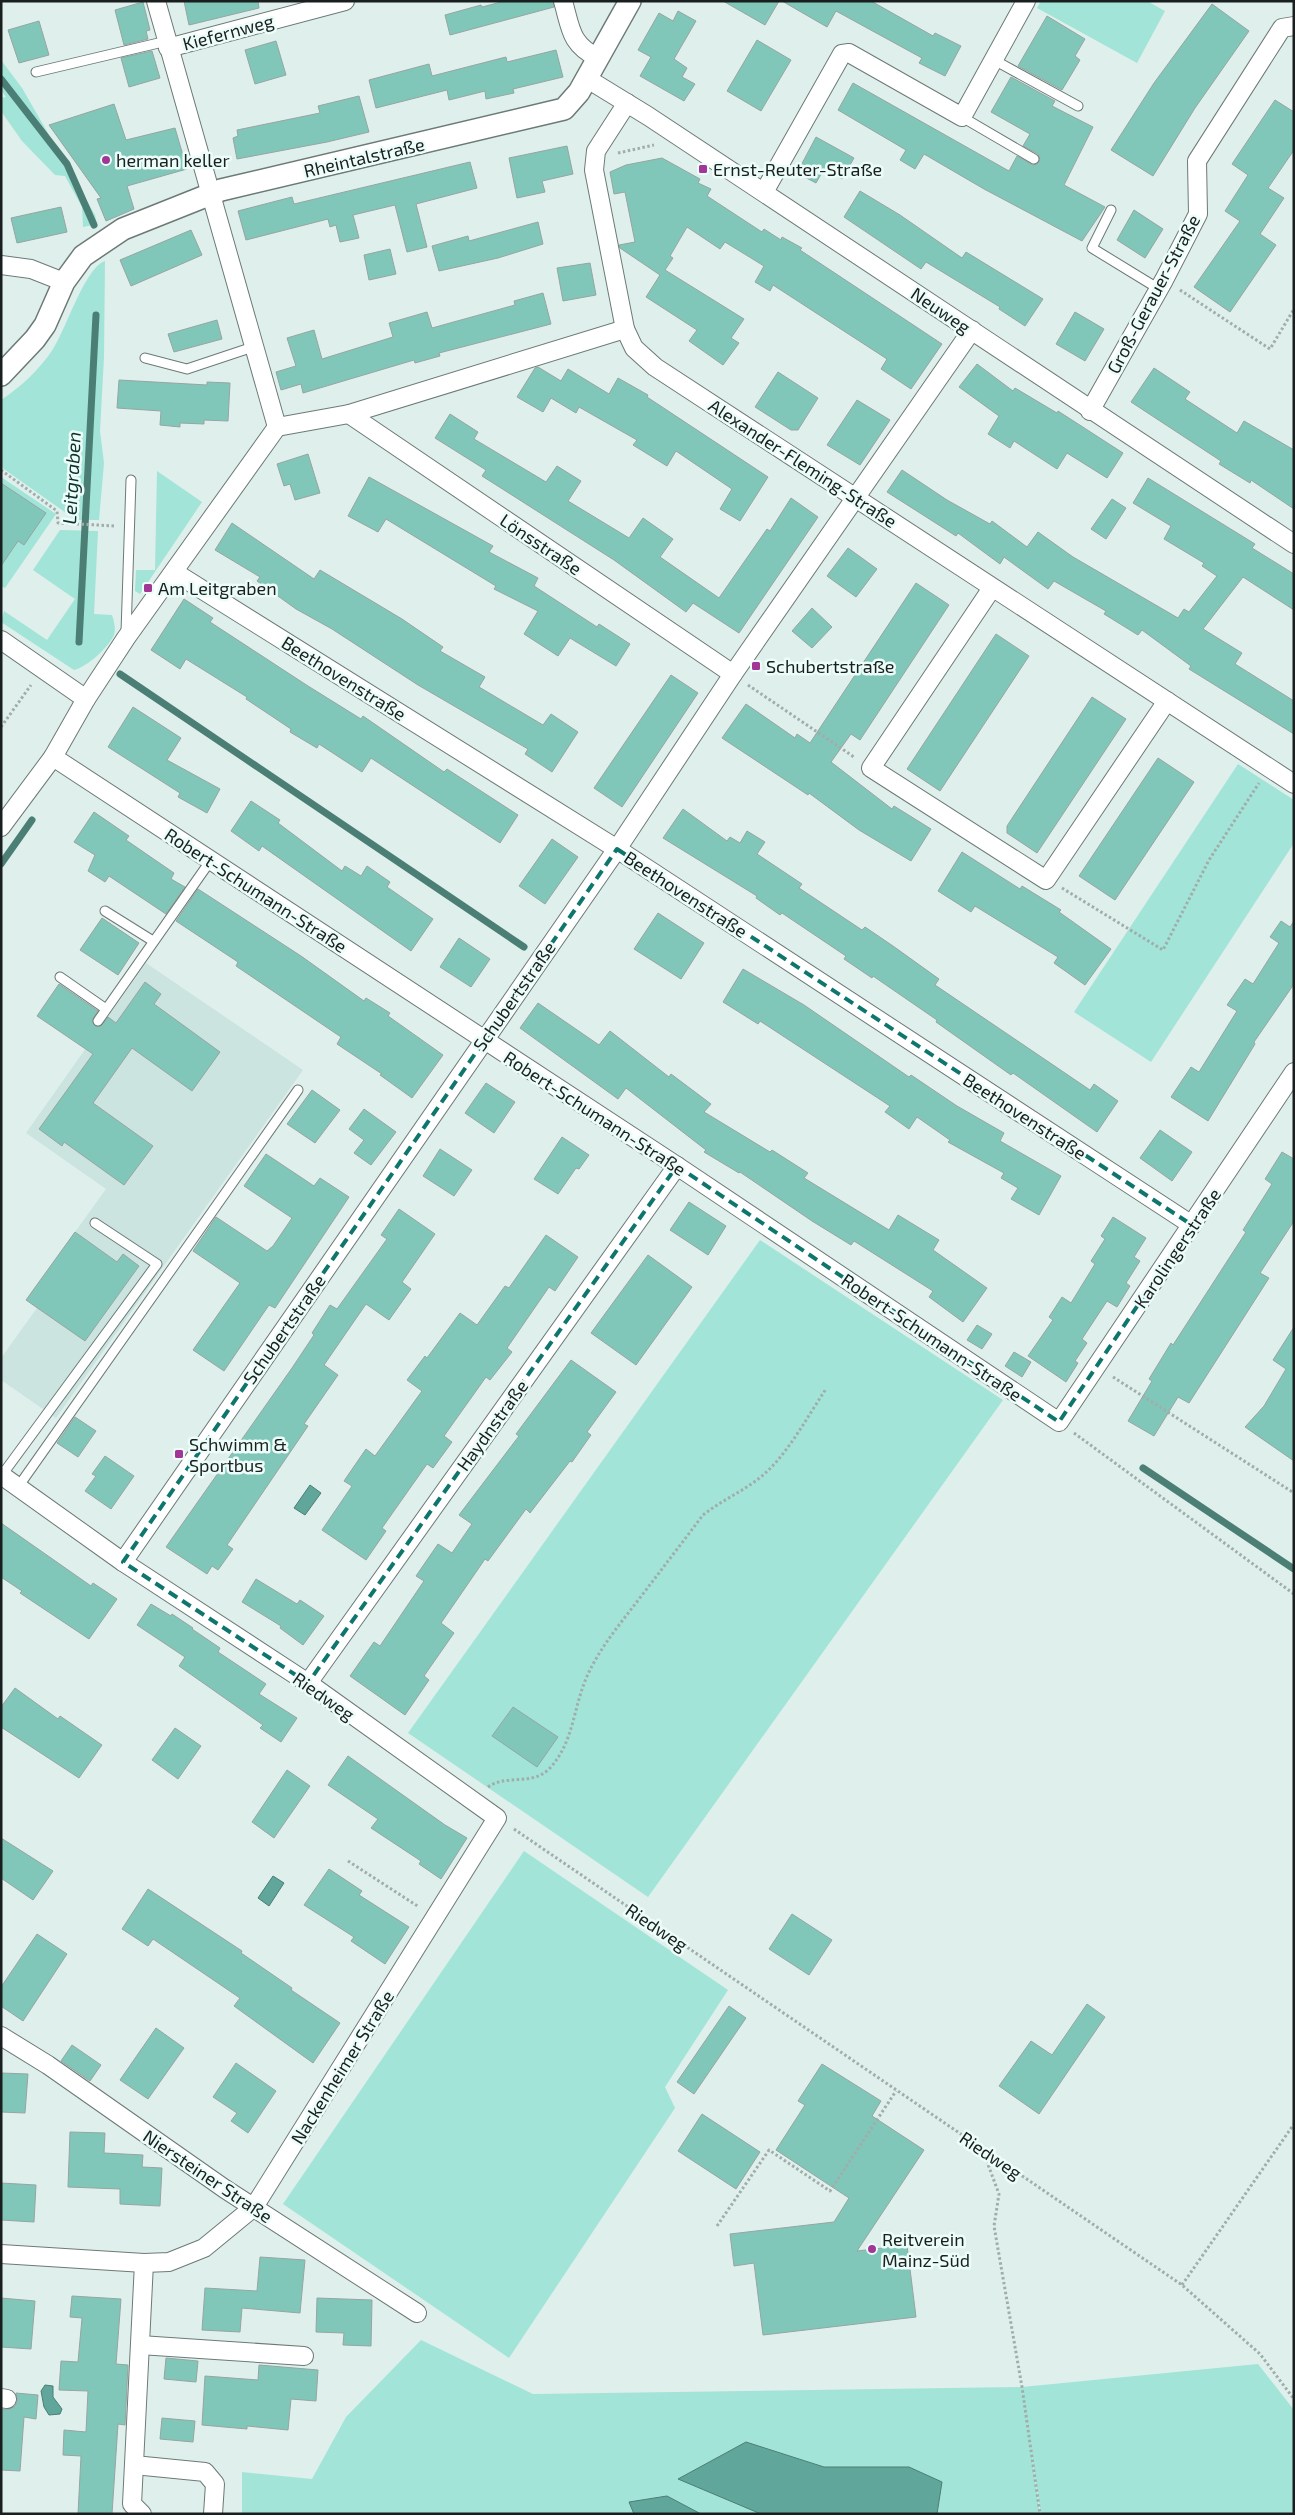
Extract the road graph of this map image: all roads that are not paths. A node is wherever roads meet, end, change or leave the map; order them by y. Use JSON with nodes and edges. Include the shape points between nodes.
{"nodes":[{"id":1,"x":156,"y":1,"type":"edge"},
{"id":2,"x":345,"y":1,"type":"edge"},
{"id":3,"x":563,"y":1,"type":"edge"},
{"id":4,"x":630,"y":1,"type":"edge"},
{"id":5,"x":1026,"y":1,"type":"edge"},
{"id":6,"x":1294,"y":26,"type":"edge"},
{"id":7,"x":168,"y":44,"type":"junction"},
{"id":8,"x":598,"y":58,"type":"junction"},
{"id":9,"x":994,"y":60,"type":"junction"},
{"id":10,"x":36,"y":72,"type":"dead end"},
{"id":11,"x":586,"y":78,"type":"junction"},
{"id":12,"x":627,"y":103,"type":"junction"},
{"id":13,"x":1078,"y":106,"type":"dead end"},
{"id":14,"x":962,"y":118,"type":"junction"},
{"id":15,"x":1034,"y":159,"type":"dead end"},
{"id":16,"x":764,"y":192,"type":"junction"},
{"id":17,"x":210,"y":193,"type":"junction"},
{"id":18,"x":1111,"y":210,"type":"dead end"},
{"id":19,"x":1,"y":265,"type":"edge"},
{"id":20,"x":64,"y":282,"type":"junction"},
{"id":21,"x":1162,"y":284,"type":"junction"},
{"id":22,"x":625,"y":329,"type":"junction"},
{"id":23,"x":972,"y":330,"type":"junction"},
{"id":24,"x":254,"y":347,"type":"junction"},
{"id":25,"x":145,"y":358,"type":"dead end"},
{"id":26,"x":1,"y":374,"type":"edge"},
{"id":27,"x":1090,"y":411,"type":"junction"},
{"id":28,"x":349,"y":414,"type":"junction"},
{"id":29,"x":277,"y":427,"type":"junction"},
{"id":30,"x":131,"y":480,"type":"dead end"},
{"id":31,"x":857,"y":498,"type":"junction"},
{"id":32,"x":1294,"y":544,"type":"edge"},
{"id":33,"x":174,"y":572,"type":"junction"},
{"id":34,"x":992,"y":588,"type":"junction"},
{"id":35,"x":126,"y":638,"type":"junction"},
{"id":36,"x":1,"y":640,"type":"edge"},
{"id":37,"x":733,"y":674,"type":"junction"},
{"id":38,"x":86,"y":699,"type":"junction"},
{"id":39,"x":1167,"y":701,"type":"junction"},
{"id":40,"x":53,"y":758,"type":"junction"},
{"id":41,"x":1294,"y":784,"type":"edge"},
{"id":42,"x":1,"y":827,"type":"edge"},
{"id":43,"x":617,"y":849,"type":"junction"},
{"id":44,"x":211,"y":860,"type":"junction"},
{"id":45,"x":105,"y":911,"type":"dead end"},
{"id":46,"x":153,"y":941,"type":"junction"},
{"id":47,"x":60,"y":977,"type":"dead end"},
{"id":48,"x":106,"y":1009,"type":"junction"},
{"id":49,"x":98,"y":1021,"type":"dead end"},
{"id":50,"x":483,"y":1040,"type":"junction"},
{"id":51,"x":1294,"y":1072,"type":"edge"},
{"id":52,"x":298,"y":1090,"type":"dead end"},
{"id":53,"x":677,"y":1166,"type":"junction"},
{"id":54,"x":96,"y":1223,"type":"dead end"},
{"id":55,"x":1192,"y":1225,"type":"junction"},
{"id":56,"x":1059,"y":1422,"type":"joint"},
{"id":57,"x":1,"y":1475,"type":"edge"},
{"id":58,"x":18,"y":1487,"type":"junction"},
{"id":59,"x":124,"y":1562,"type":"junction"},
{"id":60,"x":308,"y":1683,"type":"junction"},
{"id":61,"x":497,"y":1818,"type":"joint"},
{"id":62,"x":1,"y":2036,"type":"edge"},
{"id":63,"x":254,"y":2208,"type":"junction"},
{"id":64,"x":1,"y":2254,"type":"edge"},
{"id":65,"x":144,"y":2263,"type":"junction"},
{"id":66,"x":417,"y":2313,"type":"dead end"},
{"id":67,"x":140,"y":2345,"type":"junction"},
{"id":68,"x":304,"y":2356,"type":"dead end"},
{"id":69,"x":134,"y":2465,"type":"junction"},
{"id":70,"x":142,"y":2514,"type":"edge"},
{"id":71,"x":212,"y":2514,"type":"edge"}],
"edges":[{"from":1,"to":7,"type":"street","name":"Kiefernweg"},
{"from":2,"to":7,"type":"street","name":"Kiefernweg"},
{"from":3,"to":8,"type":"street","via":[[578,46]]},
{"from":4,"to":8,"type":"street","name":"Rheintalstraße"},
{"from":5,"to":9,"type":"street"},
{"from":6,"to":21,"type":"street","name":"Groß-Gerauer-Straße","via":[[1282,28],[1198,161],[1198,214]]},
{"from":7,"to":10,"type":"lane"},
{"from":7,"to":17,"type":"street","name":"Kiefernweg"},
{"from":8,"to":11,"type":"street","name":"Rheintalstraße"},
{"from":9,"to":13,"type":"lane"},
{"from":9,"to":14,"type":"street"},
{"from":11,"to":12,"type":"street","name":"Neuweg"},
{"from":11,"to":17,"type":"street","name":"Rheintalstraße","via":[[571,103],[553,113]]},
{"from":12,"to":16,"type":"street","name":"Neuweg"},
{"from":12,"to":22,"type":"street","name":"Alexander-Fleming-Straße","via":[[594,159]]},
{"from":14,"to":15,"type":"lane"},
{"from":14,"to":16,"type":"street","via":[[846,52]]},
{"from":16,"to":23,"type":"street","name":"Neuweg"},
{"from":17,"to":20,"type":"street","name":"Rheintalstraße","via":[[105,239],[83,256]]},
{"from":17,"to":24,"type":"street"},
{"from":18,"to":21,"type":"lane","via":[[1092,248]]},
{"from":19,"to":20,"type":"street","via":[[31,269]]},
{"from":20,"to":26,"type":"street","name":"Rheintalstraße","via":[[35,339]]},
{"from":21,"to":27,"type":"street","name":"Groß-Gerauer-Straße"},
{"from":22,"to":28,"type":"street"},
{"from":22,"to":31,"type":"street","name":"Alexander-Fleming-Straße","via":[[634,348],[655,367]]},
{"from":23,"to":27,"type":"street","name":"Neuweg"},
{"from":23,"to":31,"type":"street","name":"Schubertstraße"},
{"from":24,"to":25,"type":"lane","via":[[187,369]]},
{"from":24,"to":29,"type":"street"},
{"from":27,"to":32,"type":"street","name":"Neuweg"},
{"from":28,"to":29,"type":"street"},
{"from":28,"to":37,"type":"street","name":"Lönsstraße"},
{"from":29,"to":33,"type":"street"},
{"from":30,"to":35,"type":"lane"},
{"from":31,"to":34,"type":"street","name":"Alexander-Fleming-Straße"},
{"from":31,"to":37,"type":"street","name":"Schubertstraße"},
{"from":33,"to":35,"type":"street"},
{"from":33,"to":43,"type":"street","name":"Beethovenstraße"},
{"from":34,"to":39,"type":"street","name":"Alexander-Fleming-Straße"},
{"from":34,"to":39,"type":"street","via":[[871,768],[1046,880]]},
{"from":35,"to":38,"type":"street"},
{"from":36,"to":38,"type":"street"},
{"from":37,"to":43,"type":"street","name":"Schubertstraße"},
{"from":38,"to":40,"type":"street"},
{"from":39,"to":41,"type":"street","name":"Alexander-Fleming-Straße"},
{"from":40,"to":42,"type":"street"},
{"from":40,"to":44,"type":"street","name":"Robert-Schumann-Straße"},
{"from":43,"to":50,"type":"street","name":"Schubertstraße"},
{"from":43,"to":55,"type":"street","name":"Beethovenstraße"},
{"from":44,"to":46,"type":"lane"},
{"from":44,"to":50,"type":"street","name":"Robert-Schumann-Straße"},
{"from":45,"to":46,"type":"lane"},
{"from":46,"to":48,"type":"lane"},
{"from":47,"to":48,"type":"lane"},
{"from":48,"to":49,"type":"lane"},
{"from":50,"to":53,"type":"street","name":"Robert-Schumann-Straße"},
{"from":50,"to":59,"type":"street","name":"Schubertstraße"},
{"from":51,"to":55,"type":"street","name":"Karolingerstraße"},
{"from":52,"to":58,"type":"lane"},
{"from":53,"to":56,"type":"street","name":"Robert-Schumann-Straße"},
{"from":53,"to":60,"type":"street","name":"Haydnstraße"},
{"from":54,"to":57,"type":"lane","via":[[156,1264]]},
{"from":55,"to":56,"type":"street","name":"Karolingerstraße"},
{"from":57,"to":58,"type":"street","name":"Riedweg"},
{"from":58,"to":59,"type":"street","name":"Riedweg"},
{"from":59,"to":60,"type":"street","name":"Riedweg"},
{"from":60,"to":61,"type":"street","name":"Riedweg"},
{"from":61,"to":63,"type":"street","name":"Nackenheimer Straße"},
{"from":62,"to":63,"type":"street","name":"Niersteiner Straße"},
{"from":63,"to":65,"type":"street","name":"Nackenheimer Straße","via":[[204,2248],[169,2262]]},
{"from":63,"to":66,"type":"street","name":"Niersteiner Straße"},
{"from":64,"to":65,"type":"street","name":"Nackenheimer Straße"},
{"from":65,"to":67,"type":"street"},
{"from":67,"to":68,"type":"street"},
{"from":67,"to":69,"type":"street"},
{"from":69,"to":70,"type":"street","via":[[132,2504]]},
{"from":69,"to":71,"type":"street","via":[[205,2472],[215,2484]]}]}
